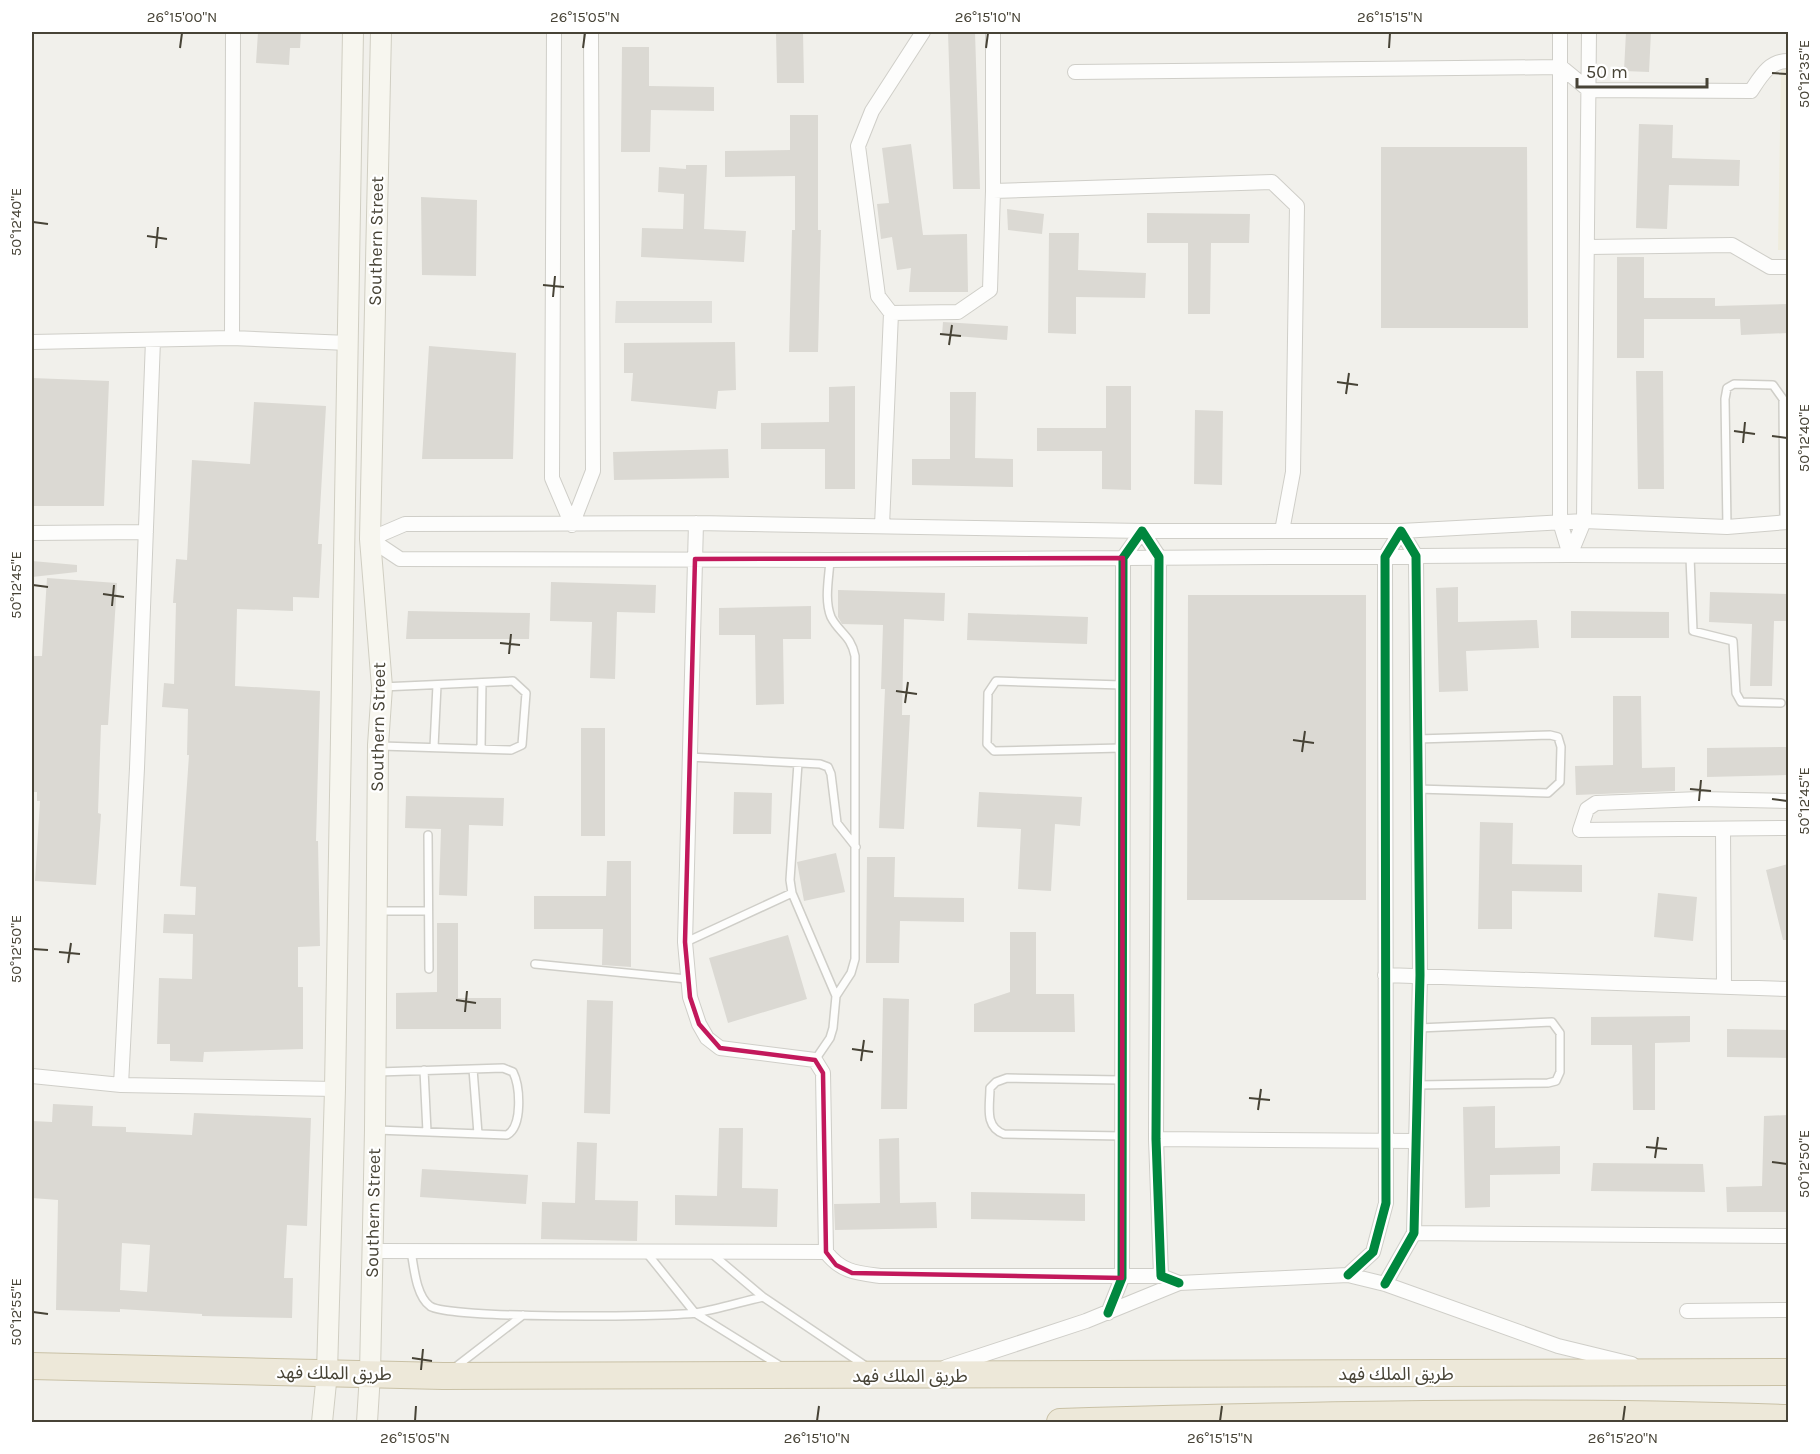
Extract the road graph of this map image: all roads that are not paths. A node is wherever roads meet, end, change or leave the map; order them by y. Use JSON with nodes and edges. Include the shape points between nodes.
{"nodes":[{"id":1,"x":233,"y":32,"type":"edge"},
{"id":2,"x":353,"y":32,"type":"edge"},
{"id":3,"x":381,"y":32,"type":"edge"},
{"id":4,"x":554,"y":32,"type":"edge"},
{"id":5,"x":591,"y":32,"type":"edge"},
{"id":6,"x":923,"y":32,"type":"edge"},
{"id":7,"x":993,"y":32,"type":"edge"},
{"id":8,"x":1560,"y":32,"type":"edge"},
{"id":9,"x":1590,"y":32,"type":"edge"},
{"id":10,"x":1788,"y":61,"type":"edge"},
{"id":11,"x":1561,"y":66,"type":"junction"},
{"id":12,"x":1075,"y":72,"type":"dead end"},
{"id":13,"x":1588,"y":90,"type":"junction"},
{"id":14,"x":993,"y":191,"type":"junction"},
{"id":15,"x":1589,"y":247,"type":"junction"},
{"id":16,"x":1788,"y":267,"type":"edge"},
{"id":17,"x":891,"y":313,"type":"junction"},
{"id":18,"x":232,"y":338,"type":"junction"},
{"id":19,"x":153,"y":340,"type":"junction"},
{"id":20,"x":32,"y":342,"type":"edge"},
{"id":21,"x":348,"y":343,"type":"junction"},
{"id":22,"x":1584,"y":521,"type":"junction"},
{"id":23,"x":1560,"y":522,"type":"junction"},
{"id":24,"x":1786,"y":522,"type":"edge"},
{"id":25,"x":696,"y":523,"type":"junction"},
{"id":26,"x":572,"y":525,"type":"junction"},
{"id":27,"x":882,"y":526,"type":"junction"},
{"id":28,"x":1727,"y":527,"type":"junction"},
{"id":29,"x":1142,"y":531,"type":"junction"},
{"id":30,"x":1282,"y":531,"type":"junction"},
{"id":31,"x":1401,"y":531,"type":"junction"},
{"id":32,"x":146,"y":532,"type":"junction"},
{"id":33,"x":32,"y":533,"type":"edge"},
{"id":34,"x":370,"y":539,"type":"junction"},
{"id":35,"x":1570,"y":555,"type":"junction"},
{"id":36,"x":1416,"y":556,"type":"junction"},
{"id":37,"x":1788,"y":556,"type":"edge"},
{"id":38,"x":1159,"y":557,"type":"junction"},
{"id":39,"x":1385,"y":557,"type":"junction"},
{"id":40,"x":1690,"y":557,"type":"junction"},
{"id":41,"x":1123,"y":558,"type":"junction"},
{"id":42,"x":695,"y":559,"type":"junction"},
{"id":43,"x":830,"y":560,"type":"junction"},
{"id":44,"x":482,"y":683,"type":"junction"},
{"id":45,"x":437,"y":685,"type":"junction"},
{"id":46,"x":1122,"y":685,"type":"junction"},
{"id":47,"x":382,"y":687,"type":"junction"},
{"id":48,"x":1781,"y":703,"type":"dead end"},
{"id":49,"x":1417,"y":739,"type":"junction"},
{"id":50,"x":378,"y":746,"type":"junction"},
{"id":51,"x":434,"y":747,"type":"junction"},
{"id":52,"x":482,"y":748,"type":"junction"},
{"id":53,"x":1122,"y":748,"type":"junction"},
{"id":54,"x":689,"y":757,"type":"junction"},
{"id":55,"x":798,"y":763,"type":"junction"},
{"id":56,"x":1417,"y":789,"type":"junction"},
{"id":57,"x":1788,"y":801,"type":"edge"},
{"id":58,"x":1788,"y":828,"type":"edge"},
{"id":59,"x":1723,"y":829,"type":"junction"},
{"id":60,"x":428,"y":835,"type":"dead end"},
{"id":61,"x":856,"y":847,"type":"junction"},
{"id":62,"x":792,"y":892,"type":"junction"},
{"id":63,"x":375,"y":911,"type":"junction"},
{"id":64,"x":428,"y":911,"type":"junction"},
{"id":65,"x":685,"y":942,"type":"junction"},
{"id":66,"x":535,"y":964,"type":"dead end"},
{"id":67,"x":429,"y":969,"type":"dead end"},
{"id":68,"x":1385,"y":975,"type":"junction"},
{"id":69,"x":1420,"y":975,"type":"junction"},
{"id":70,"x":687,"y":979,"type":"junction"},
{"id":71,"x":1724,"y":986,"type":"junction"},
{"id":72,"x":1788,"y":989,"type":"edge"},
{"id":73,"x":836,"y":996,"type":"junction"},
{"id":74,"x":1419,"y":1028,"type":"junction"},
{"id":75,"x":815,"y":1060,"type":"junction"},
{"id":76,"x":473,"y":1069,"type":"junction"},
{"id":77,"x":424,"y":1070,"type":"junction"},
{"id":78,"x":375,"y":1072,"type":"junction"},
{"id":79,"x":32,"y":1076,"type":"edge"},
{"id":80,"x":1120,"y":1080,"type":"junction"},
{"id":81,"x":1418,"y":1085,"type":"junction"},
{"id":82,"x":121,"y":1086,"type":"junction"},
{"id":83,"x":335,"y":1089,"type":"junction"},
{"id":84,"x":375,"y":1130,"type":"junction"},
{"id":85,"x":426,"y":1132,"type":"junction"},
{"id":86,"x":478,"y":1134,"type":"junction"},
{"id":87,"x":1123,"y":1136,"type":"junction"},
{"id":88,"x":1156,"y":1139,"type":"junction"},
{"id":89,"x":1385,"y":1141,"type":"junction"},
{"id":90,"x":1414,"y":1141,"type":"junction"},
{"id":91,"x":1414,"y":1233,"type":"junction"},
{"id":92,"x":1788,"y":1236,"type":"edge"},
{"id":93,"x":372,"y":1251,"type":"junction"},
{"id":94,"x":411,"y":1251,"type":"junction"},
{"id":95,"x":646,"y":1252,"type":"junction"},
{"id":96,"x":709,"y":1252,"type":"junction"},
{"id":97,"x":826,"y":1252,"type":"junction"},
{"id":98,"x":1348,"y":1275,"type":"junction"},
{"id":99,"x":1161,"y":1276,"type":"junction"},
{"id":100,"x":1122,"y":1278,"type":"junction"},
{"id":101,"x":1179,"y":1283,"type":"junction"},
{"id":102,"x":1385,"y":1284,"type":"junction"},
{"id":103,"x":763,"y":1297,"type":"junction"},
{"id":104,"x":1788,"y":1310,"type":"edge"},
{"id":105,"x":1687,"y":1311,"type":"dead end"},
{"id":106,"x":1108,"y":1312,"type":"junction"},
{"id":107,"x":695,"y":1313,"type":"junction"},
{"id":108,"x":523,"y":1316,"type":"junction"},
{"id":109,"x":32,"y":1366,"type":"edge"},
{"id":110,"x":1788,"y":1372,"type":"edge"},
{"id":111,"x":327,"y":1373,"type":"junction"},
{"id":112,"x":1672,"y":1373,"type":"junction"},
{"id":113,"x":370,"y":1374,"type":"junction"},
{"id":114,"x":443,"y":1376,"type":"junction"},
{"id":115,"x":796,"y":1376,"type":"junction"},
{"id":116,"x":881,"y":1376,"type":"junction"},
{"id":117,"x":919,"y":1376,"type":"junction"},
{"id":118,"x":1788,"y":1418,"type":"edge"},
{"id":119,"x":322,"y":1422,"type":"edge"},
{"id":120,"x":367,"y":1422,"type":"edge"},
{"id":121,"x":1060,"y":1422,"type":"edge"}],
"edges":[{"from":1,"to":18,"type":"street"},
{"from":2,"to":21,"type":"main road","name":"Southern Street"},
{"from":3,"to":34,"type":"main road","name":"Southern Street"},
{"from":4,"to":26,"type":"street","via":[[552,478]]},
{"from":5,"to":26,"type":"street","via":[[593,471]]},
{"from":6,"to":17,"type":"street","via":[[872,111],[858,146],[878,296]]},
{"from":7,"to":14,"type":"street"},
{"from":8,"to":11,"type":"street"},
{"from":9,"to":13,"type":"street"},
{"from":10,"to":13,"type":"street","via":[[1779,61],[1766,69],[1751,91]]},
{"from":11,"to":12,"type":"street"},
{"from":11,"to":13,"type":"street"},
{"from":11,"to":23,"type":"street"},
{"from":13,"to":15,"type":"street"},
{"from":14,"to":17,"type":"street","via":[[990,290],[957,312]]},
{"from":14,"to":30,"type":"street","via":[[1272,182],[1297,206],[1293,472]]},
{"from":15,"to":16,"type":"street","via":[[1732,245],[1770,267]]},
{"from":15,"to":22,"type":"street"},
{"from":17,"to":27,"type":"street"},
{"from":18,"to":19,"type":"street"},
{"from":18,"to":21,"type":"street"},
{"from":19,"to":20,"type":"street"},
{"from":19,"to":32,"type":"street"},
{"from":21,"to":83,"type":"main road","name":"Southern Street"},
{"from":22,"to":23,"type":"street"},
{"from":22,"to":28,"type":"street"},
{"from":22,"to":35,"type":"street"},
{"from":23,"to":31,"type":"street"},
{"from":23,"to":35,"type":"street"},
{"from":24,"to":28,"type":"street"},
{"from":24,"to":28,"type":"lane","via":[[1783,399],[1773,385],[1734,384],[1727,388],[1725,399]]},
{"from":25,"to":26,"type":"street"},
{"from":25,"to":27,"type":"street"},
{"from":25,"to":42,"type":"street"},
{"from":26,"to":34,"type":"street","via":[[405,524]]},
{"from":27,"to":29,"type":"street"},
{"from":29,"to":30,"type":"street"},
{"from":29,"to":38,"type":"street"},
{"from":29,"to":41,"type":"street"},
{"from":30,"to":31,"type":"street"},
{"from":31,"to":36,"type":"street"},
{"from":31,"to":39,"type":"street"},
{"from":32,"to":33,"type":"street"},
{"from":32,"to":82,"type":"street"},
{"from":34,"to":42,"type":"street","via":[[400,559]]},
{"from":34,"to":47,"type":"main road","name":"Southern Street"},
{"from":35,"to":36,"type":"street"},
{"from":35,"to":40,"type":"street"},
{"from":36,"to":39,"type":"street"},
{"from":36,"to":49,"type":"street"},
{"from":37,"to":40,"type":"street"},
{"from":38,"to":39,"type":"street"},
{"from":38,"to":41,"type":"street"},
{"from":38,"to":88,"type":"street"},
{"from":39,"to":68,"type":"street"},
{"from":40,"to":48,"type":"lane","via":[[1694,631],[1733,641],[1736,693],[1741,702]]},
{"from":41,"to":43,"type":"street"},
{"from":41,"to":46,"type":"street"},
{"from":42,"to":43,"type":"street"},
{"from":42,"to":54,"type":"street"},
{"from":43,"to":61,"type":"lane","via":[[828,603],[837,627],[852,643],[855,656]]},
{"from":44,"to":45,"type":"lane"},
{"from":44,"to":52,"type":"lane"},
{"from":44,"to":52,"type":"lane","via":[[513,681],[526,693],[522,745],[511,750]]},
{"from":45,"to":47,"type":"lane"},
{"from":45,"to":51,"type":"lane"},
{"from":46,"to":53,"type":"street"},
{"from":46,"to":53,"type":"lane","via":[[996,681],[988,693],[987,744],[994,752]]},
{"from":47,"to":50,"type":"main road","name":"Southern Street"},
{"from":49,"to":56,"type":"street"},
{"from":49,"to":56,"type":"lane","via":[[1550,735],[1558,737],[1561,747],[1560,782],[1548,793]]},
{"from":50,"to":51,"type":"lane"},
{"from":50,"to":63,"type":"main road","name":"Southern Street"},
{"from":51,"to":52,"type":"lane"},
{"from":53,"to":80,"type":"street"},
{"from":54,"to":55,"type":"lane"},
{"from":54,"to":65,"type":"street"},
{"from":55,"to":61,"type":"lane","via":[[828,767],[837,823]]},
{"from":55,"to":62,"type":"lane","via":[[790,860]]},
{"from":56,"to":69,"type":"street"},
{"from":57,"to":59,"type":"street","via":[[1596,803],[1587,809],[1580,830]]},
{"from":58,"to":59,"type":"street"},
{"from":59,"to":71,"type":"street"},
{"from":60,"to":64,"type":"lane"},
{"from":61,"to":73,"type":"lane","via":[[855,958],[851,974]]},
{"from":62,"to":65,"type":"lane"},
{"from":62,"to":73,"type":"lane"},
{"from":63,"to":64,"type":"lane"},
{"from":63,"to":78,"type":"main road","name":"Southern Street"},
{"from":64,"to":67,"type":"lane"},
{"from":65,"to":70,"type":"street"},
{"from":66,"to":70,"type":"lane"},
{"from":68,"to":69,"type":"street"},
{"from":68,"to":89,"type":"street"},
{"from":69,"to":71,"type":"street"},
{"from":69,"to":74,"type":"street"},
{"from":70,"to":75,"type":"street","via":[[699,1024],[707,1038],[720,1048]]},
{"from":71,"to":72,"type":"street"},
{"from":73,"to":75,"type":"lane","via":[[833,1028]]},
{"from":74,"to":81,"type":"street"},
{"from":74,"to":81,"type":"lane","via":[[1552,1022],[1560,1033],[1560,1072],[1556,1081],[1548,1083]]},
{"from":75,"to":97,"type":"street","via":[[823,1073]]},
{"from":76,"to":77,"type":"lane"},
{"from":76,"to":86,"type":"lane"},
{"from":76,"to":86,"type":"lane","via":[[503,1068],[513,1072],[517,1079],[517,1123],[513,1131],[507,1135]]},
{"from":77,"to":78,"type":"lane"},
{"from":77,"to":85,"type":"lane"},
{"from":78,"to":84,"type":"main road","name":"Southern Street"},
{"from":79,"to":82,"type":"street"},
{"from":80,"to":87,"type":"street"},
{"from":80,"to":87,"type":"lane","via":[[1007,1078],[990,1088],[990,1123],[995,1131],[1005,1134]]},
{"from":81,"to":90,"type":"street"},
{"from":82,"to":83,"type":"street"},
{"from":83,"to":111,"type":"main road","name":"Southern Street"},
{"from":84,"to":85,"type":"lane"},
{"from":84,"to":93,"type":"main road","name":"Southern Street"},
{"from":85,"to":86,"type":"lane"},
{"from":87,"to":100,"type":"street"},
{"from":88,"to":89,"type":"street"},
{"from":88,"to":99,"type":"street"},
{"from":89,"to":90,"type":"street"},
{"from":89,"to":98,"type":"street","via":[[1386,1203],[1380,1232],[1373,1252]]},
{"from":90,"to":91,"type":"street"},
{"from":91,"to":92,"type":"street"},
{"from":91,"to":102,"type":"street"},
{"from":93,"to":94,"type":"street"},
{"from":93,"to":113,"type":"main road","name":"Southern Street"},
{"from":94,"to":95,"type":"street"},
{"from":94,"to":108,"type":"lane","via":[[421,1294],[429,1306],[442,1312]]},
{"from":95,"to":96,"type":"street"},
{"from":95,"to":107,"type":"lane"},
{"from":96,"to":97,"type":"street"},
{"from":96,"to":103,"type":"lane"},
{"from":97,"to":100,"type":"street","via":[[836,1265],[852,1273],[880,1276]]},
{"from":98,"to":101,"type":"street"},
{"from":98,"to":102,"type":"street"},
{"from":99,"to":100,"type":"street"},
{"from":99,"to":101,"type":"street"},
{"from":100,"to":106,"type":"street"},
{"from":101,"to":106,"type":"street"},
{"from":102,"to":112,"type":"street","via":[[1558,1346]]},
{"from":103,"to":107,"type":"lane"},
{"from":103,"to":116,"type":"lane"},
{"from":104,"to":105,"type":"street"},
{"from":106,"to":117,"type":"street"},
{"from":107,"to":108,"type":"lane"},
{"from":107,"to":115,"type":"lane"},
{"from":108,"to":114,"type":"lane"},
{"from":109,"to":111,"type":"highway","name":"طريق الملك فهد"},
{"from":110,"to":112,"type":"highway","name":"طريق الملك فهد"},
{"from":111,"to":113,"type":"highway","name":"طريق الملك فهد"},
{"from":111,"to":119,"type":"main road","name":"Southern Street"},
{"from":112,"to":117,"type":"highway","name":"طريق الملك فهد"},
{"from":113,"to":114,"type":"highway","name":"طريق الملك فهد"},
{"from":113,"to":120,"type":"main road","name":"Southern Street"},
{"from":114,"to":115,"type":"highway","name":"طريق الملك فهد"},
{"from":115,"to":116,"type":"highway","name":"طريق الملك فهد"},
{"from":116,"to":117,"type":"highway","name":"طريق الملك فهد"},
{"from":118,"to":121,"type":"highway","via":[[1685,1414],[1282,1416]]}]}
